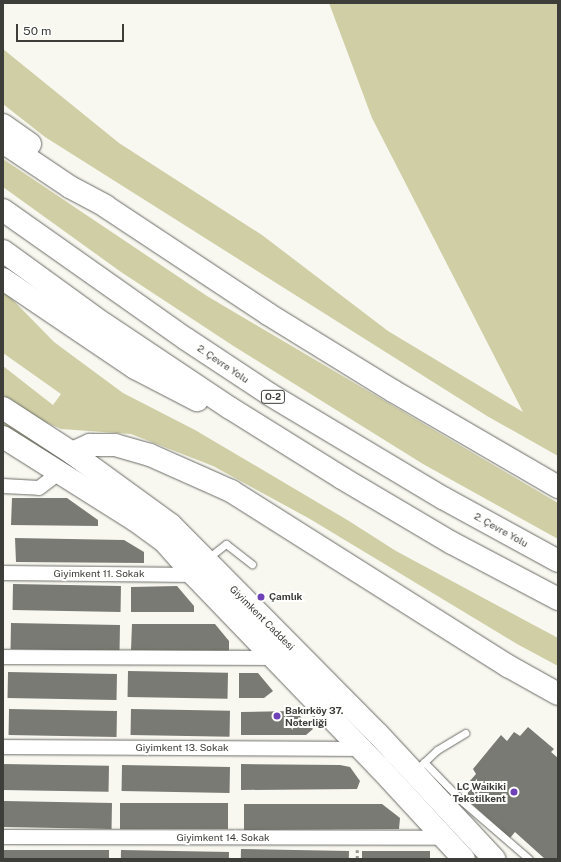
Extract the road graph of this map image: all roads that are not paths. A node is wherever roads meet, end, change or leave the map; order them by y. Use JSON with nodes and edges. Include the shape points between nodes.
{"nodes":[{"id":1,"x":3,"y":125,"type":"edge"},
{"id":2,"x":3,"y":142,"type":"edge"},
{"id":3,"x":105,"y":206,"type":"junction"},
{"id":4,"x":3,"y":210,"type":"edge"},
{"id":5,"x":3,"y":251,"type":"edge"},
{"id":6,"x":3,"y":279,"type":"edge"},
{"id":7,"x":3,"y":408,"type":"edge"},
{"id":8,"x":230,"y":408,"type":"junction"},
{"id":9,"x":3,"y":437,"type":"edge"},
{"id":10,"x":72,"y":453,"type":"junction"},
{"id":11,"x":59,"y":473,"type":"junction"},
{"id":12,"x":3,"y":486,"type":"edge"},
{"id":13,"x":558,"y":487,"type":"edge"},
{"id":14,"x":558,"y":561,"type":"edge"},
{"id":15,"x":252,"y":564,"type":"dead end"},
{"id":16,"x":200,"y":568,"type":"junction"},
{"id":17,"x":3,"y":574,"type":"edge"},
{"id":18,"x":558,"y":599,"type":"edge"},
{"id":19,"x":3,"y":657,"type":"edge"},
{"id":20,"x":274,"y":658,"type":"junction"},
{"id":21,"x":558,"y":694,"type":"edge"},
{"id":22,"x":465,"y":733,"type":"dead end"},
{"id":23,"x":378,"y":734,"type":"junction"},
{"id":24,"x":3,"y":747,"type":"edge"},
{"id":25,"x":362,"y":749,"type":"junction"},
{"id":26,"x":386,"y":759,"type":"junction"},
{"id":27,"x":419,"y":768,"type":"junction"},
{"id":28,"x":3,"y":837,"type":"edge"},
{"id":29,"x":444,"y":838,"type":"junction"},
{"id":30,"x":464,"y":859,"type":"edge"},
{"id":31,"x":494,"y":859,"type":"edge"},
{"id":32,"x":529,"y":859,"type":"edge"}],
"edges":[{"from":1,"to":3,"type":"main road","via":[[72,175]]},
{"from":2,"to":3,"type":"main road","via":[[70,187]]},
{"from":3,"to":13,"type":"main road","via":[[268,314],[386,387]]},
{"from":4,"to":14,"type":"main road","name":"2. Çevre Yolu","number":"O-2","via":[[167,326],[269,394],[436,494]]},
{"from":5,"to":8,"type":"main road","via":[[104,324]]},
{"from":6,"to":8,"type":"main road","via":[[135,368],[200,402]]},
{"from":7,"to":10,"type":"main road","name":"Giyimkent Caddesi"},
{"from":8,"to":18,"type":"main road","via":[[452,543]]},
{"from":9,"to":11,"type":"main road","name":"Giyimkent Caddesi"},
{"from":10,"to":11,"type":"main road"},
{"from":10,"to":16,"type":"main road","name":"Giyimkent Caddesi","via":[[171,525]]},
{"from":10,"to":21,"type":"main road","via":[[90,445],[115,446],[150,455],[231,491],[508,666]]},
{"from":11,"to":12,"type":"street","via":[[39,488]]},
{"from":11,"to":16,"type":"main road","name":"Giyimkent Caddesi","via":[[135,520]]},
{"from":15,"to":16,"type":"lane","via":[[226,544]]},
{"from":16,"to":17,"type":"street","name":"Giyimkent 11. Sokak"},
{"from":16,"to":20,"type":"main road","name":"Giyimkent Caddesi"},
{"from":16,"to":23,"type":"main road","name":"Giyimkent Caddesi"},
{"from":19,"to":20,"type":"street"},
{"from":20,"to":25,"type":"main road","name":"Giyimkent Caddesi"},
{"from":22,"to":27,"type":"lane","via":[[437,750]]},
{"from":23,"to":25,"type":"main road","via":[[364,742]]},
{"from":23,"to":26,"type":"main road","name":"Giyimkent Caddesi"},
{"from":24,"to":25,"type":"street","name":"Giyimkent 13. Sokak"},
{"from":25,"to":26,"type":"main road","name":"Giyimkent Caddesi"},
{"from":26,"to":27,"type":"main road","name":"Giyimkent Caddesi"},
{"from":26,"to":29,"type":"main road","name":"Giyimkent Caddesi"},
{"from":27,"to":31,"type":"main road","name":"Giyimkent Caddesi"},
{"from":27,"to":32,"type":"lane"},
{"from":28,"to":29,"type":"street","name":"Giyimkent 14. Sokak"},
{"from":29,"to":30,"type":"main road","name":"Giyimkent Caddesi"}]}
